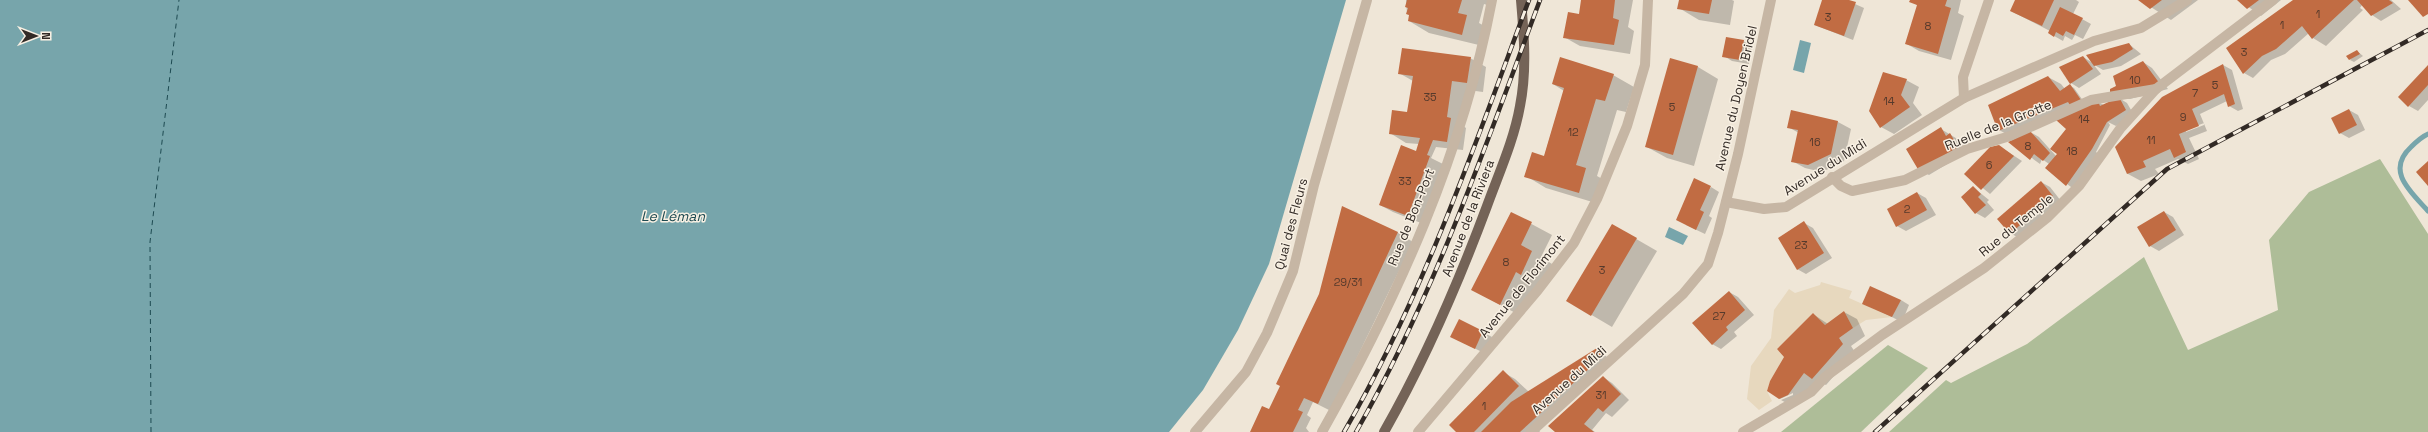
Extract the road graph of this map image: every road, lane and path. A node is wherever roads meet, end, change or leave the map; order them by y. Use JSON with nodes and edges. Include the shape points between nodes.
{"nodes":[{"id":1,"x":1367,"y":0,"type":"edge"},
{"id":2,"x":1492,"y":0,"type":"edge"},
{"id":3,"x":1521,"y":0,"type":"edge"},
{"id":4,"x":1648,"y":0,"type":"edge"},
{"id":5,"x":1771,"y":0,"type":"edge"},
{"id":6,"x":1989,"y":0,"type":"edge"},
{"id":7,"x":2187,"y":0,"type":"edge"},
{"id":8,"x":2273,"y":0,"type":"edge"},
{"id":9,"x":2156,"y":89,"type":"junction"},
{"id":10,"x":1964,"y":98,"type":"junction"},
{"id":11,"x":1832,"y":177,"type":"junction"},
{"id":12,"x":1726,"y":202,"type":"junction"},
{"id":13,"x":1195,"y":432,"type":"edge"},
{"id":14,"x":1322,"y":432,"type":"edge"},
{"id":15,"x":1384,"y":432,"type":"edge"},
{"id":16,"x":1418,"y":432,"type":"edge"},
{"id":17,"x":1531,"y":432,"type":"edge"},
{"id":18,"x":1742,"y":432,"type":"edge"}],
"edges":[{"from":1,"to":13,"type":"street","name":"Quai des Fleurs","via":[[1314,185],[1293,271],[1267,333],[1246,372]]},
{"from":2,"to":14,"type":"street","name":"Rue de Bon-Port","via":[[1465,114],[1413,251],[1377,328]]},
{"from":3,"to":15,"type":"main road","name":"Avenue de la Riviera","via":[[1524,66],[1520,106],[1511,143],[1456,286],[1418,368]]},
{"from":4,"to":16,"type":"street","name":"Avenue de Florimont","via":[[1645,65],[1627,126],[1598,199],[1574,243],[1538,290]]},
{"from":5,"to":12,"type":"street","name":"Avenue du Doyen Bridel"},
{"from":6,"to":10,"type":"street","via":[[1963,76]]},
{"from":7,"to":10,"type":"street","name":"Avenue du Midi","via":[[2141,28],[2094,41]]},
{"from":8,"to":9,"type":"street","name":"Rue du Temple"},
{"from":9,"to":11,"type":"street","name":"Ruelle de la Grotte","via":[[2091,100],[2010,136],[1967,149],[1905,180],[1852,191],[1841,186]]},
{"from":9,"to":18,"type":"street","name":"Rue du Temple","via":[[2120,130],[2079,186],[2048,217],[1984,268],[1825,377],[1811,392]]},
{"from":10,"to":11,"type":"street","name":"Avenue du Midi"},
{"from":11,"to":12,"type":"street","name":"Avenue du Midi","via":[[1786,207],[1764,209]]},
{"from":12,"to":17,"type":"street","name":"Avenue du Midi","via":[[1711,257],[1699,277]]}]}
